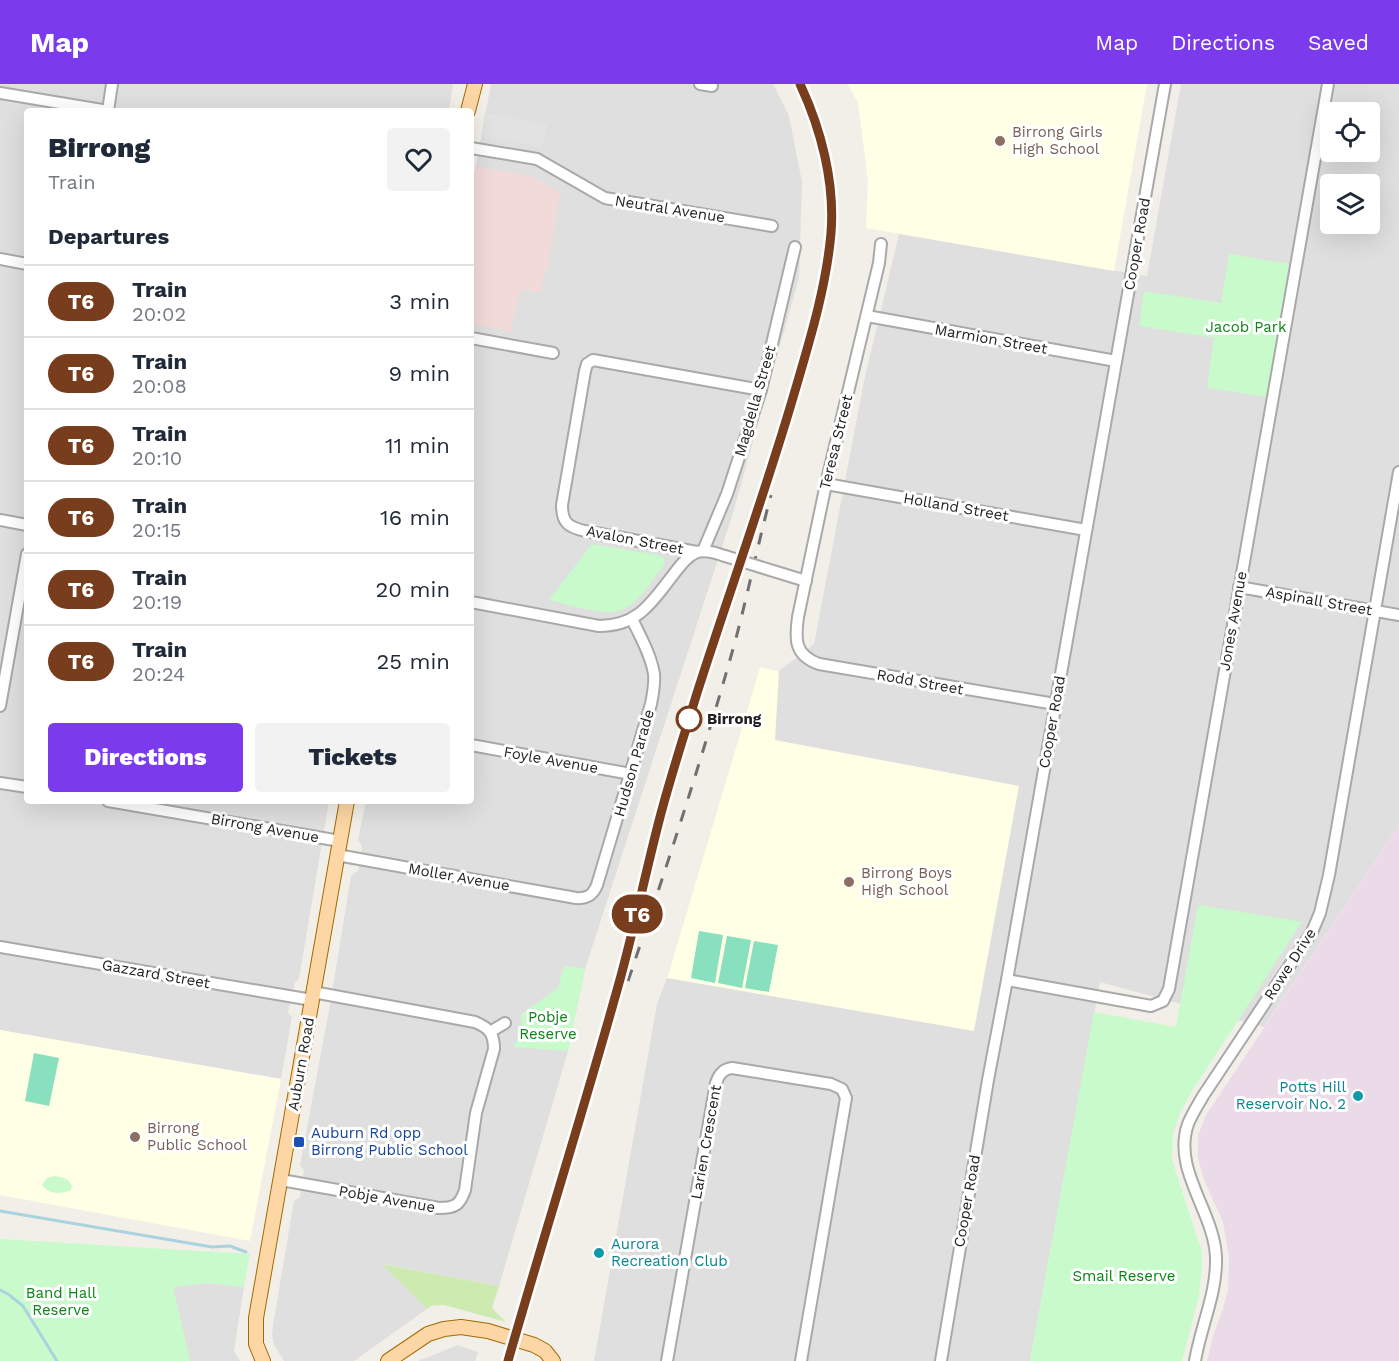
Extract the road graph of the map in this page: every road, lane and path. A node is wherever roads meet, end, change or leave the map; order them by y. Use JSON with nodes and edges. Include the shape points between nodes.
{"nodes":[{"id":1,"x":112,"y":84,"type":"edge"},
{"id":2,"x":469,"y":84,"type":"edge"},
{"id":3,"x":475,"y":84,"type":"edge"},
{"id":4,"x":700,"y":84,"type":"edge"},
{"id":5,"x":1166,"y":84,"type":"edge"},
{"id":6,"x":1328,"y":84,"type":"edge"},
{"id":7,"x":711,"y":86,"type":"dead end"},
{"id":8,"x":0,"y":93,"type":"edge"},
{"id":9,"x":469,"y":106,"type":"edge"},
{"id":10,"x":90,"y":108,"type":"edge"},
{"id":11,"x":108,"y":108,"type":"edge"},
{"id":12,"x":474,"y":148,"type":"edge"},
{"id":13,"x":772,"y":226,"type":"dead end"},
{"id":14,"x":881,"y":244,"type":"dead end"},
{"id":15,"x":795,"y":248,"type":"dead end"},
{"id":16,"x":0,"y":259,"type":"edge"},
{"id":17,"x":24,"y":263,"type":"edge"},
{"id":18,"x":867,"y":316,"type":"junction"},
{"id":19,"x":474,"y":339,"type":"edge"},
{"id":20,"x":553,"y":353,"type":"dead end"},
{"id":21,"x":1116,"y":361,"type":"junction"},
{"id":22,"x":761,"y":390,"type":"junction"},
{"id":23,"x":1399,"y":472,"type":"edge"},
{"id":24,"x":825,"y":484,"type":"junction"},
{"id":25,"x":0,"y":520,"type":"edge"},
{"id":26,"x":24,"y":524,"type":"edge"},
{"id":27,"x":1086,"y":530,"type":"junction"},
{"id":28,"x":700,"y":551,"type":"junction"},
{"id":29,"x":24,"y":571,"type":"edge"},
{"id":30,"x":806,"y":581,"type":"junction"},
{"id":31,"x":1239,"y":587,"type":"junction"},
{"id":32,"x":474,"y":603,"type":"edge"},
{"id":33,"x":1376,"y":610,"type":"junction"},
{"id":34,"x":1399,"y":615,"type":"edge"},
{"id":35,"x":632,"y":619,"type":"junction"},
{"id":36,"x":797,"y":641,"type":"joint"},
{"id":37,"x":1055,"y":705,"type":"junction"},
{"id":38,"x":0,"y":706,"type":"edge"},
{"id":39,"x":474,"y":746,"type":"edge"},
{"id":40,"x":631,"y":774,"type":"junction"},
{"id":41,"x":0,"y":783,"type":"edge"},
{"id":42,"x":24,"y":787,"type":"edge"},
{"id":43,"x":346,"y":804,"type":"edge"},
{"id":44,"x":155,"y":805,"type":"edge"},
{"id":45,"x":338,"y":848,"type":"junction"},
{"id":46,"x":581,"y":898,"type":"joint"},
{"id":47,"x":0,"y":947,"type":"edge"},
{"id":48,"x":1007,"y":980,"type":"junction"},
{"id":49,"x":313,"y":996,"type":"junction"},
{"id":50,"x":505,"y":1023,"type":"dead end"},
{"id":51,"x":490,"y":1032,"type":"junction"},
{"id":52,"x":281,"y":1180,"type":"junction"},
{"id":53,"x":552,"y":1358,"type":"edge"},
{"id":54,"x":263,"y":1361,"type":"edge"},
{"id":55,"x":388,"y":1361,"type":"edge"},
{"id":56,"x":667,"y":1361,"type":"edge"},
{"id":57,"x":801,"y":1361,"type":"edge"},
{"id":58,"x":941,"y":1361,"type":"edge"},
{"id":59,"x":1195,"y":1361,"type":"edge"}],
"edges":[{"from":1,"to":11,"type":"street"},
{"from":2,"to":9,"type":"main road"},
{"from":3,"to":9,"type":"main road"},
{"from":4,"to":7,"type":"street"},
{"from":5,"to":21,"type":"street","name":"Cooper Road"},
{"from":6,"to":31,"type":"street","name":"Jones Avenue"},
{"from":8,"to":10,"type":"street"},
{"from":12,"to":13,"type":"street","name":"Neutral Avenue","via":[[537,159],[605,198]]},
{"from":14,"to":18,"type":"street","name":"Teresa Street"},
{"from":15,"to":22,"type":"street","name":"Magdella Street"},
{"from":16,"to":17,"type":"street"},
{"from":18,"to":21,"type":"street","name":"Marmion Street"},
{"from":18,"to":24,"type":"street","name":"Teresa Street"},
{"from":19,"to":20,"type":"street"},
{"from":21,"to":27,"type":"street","name":"Cooper Road"},
{"from":22,"to":28,"type":"street","name":"Magdella Street","via":[[727,494]]},
{"from":22,"to":28,"type":"street","name":"Avalon Street","via":[[600,361],[587,364],[562,505],[566,523],[578,529]]},
{"from":23,"to":33,"type":"street","name":"Rowe Drive"},
{"from":24,"to":27,"type":"street","name":"Holland Street"},
{"from":24,"to":30,"type":"street","name":"Teresa Street"},
{"from":25,"to":26,"type":"street"},
{"from":27,"to":37,"type":"street","name":"Cooper Road"},
{"from":28,"to":30,"type":"street","name":"Avalon Street","bridge":true},
{"from":28,"to":35,"type":"street","via":[[683,562]]},
{"from":29,"to":38,"type":"street"},
{"from":30,"to":36,"type":"street","name":"Teresa Street"},
{"from":31,"to":33,"type":"street","name":"Aspinall Street"},
{"from":31,"to":48,"type":"street","name":"Jones Avenue","via":[[1169,989],[1163,1001],[1143,1005]]},
{"from":32,"to":35,"type":"street","via":[[599,626]]},
{"from":33,"to":34,"type":"street","name":"Aspinall Street"},
{"from":33,"to":59,"type":"street","name":"Rowe Drive","via":[[1320,913],[1312,932],[1203,1096],[1185,1137],[1189,1175],[1208,1219],[1215,1253],[1215,1283]]},
{"from":35,"to":40,"type":"street","name":"Hudson Parade","via":[[651,661],[654,690]]},
{"from":36,"to":37,"type":"street","name":"Rodd Street","via":[[801,652],[819,664]]},
{"from":37,"to":48,"type":"street","name":"Cooper Road"},
{"from":39,"to":40,"type":"street","name":"Foyle Avenue"},
{"from":40,"to":46,"type":"street","name":"Hudson Parade","via":[[597,885],[593,894]]},
{"from":41,"to":42,"type":"street"},
{"from":43,"to":45,"type":"main road","name":"Auburn Road"},
{"from":44,"to":45,"type":"street","name":"Birrong Avenue"},
{"from":45,"to":46,"type":"street","name":"Moller Avenue"},
{"from":45,"to":49,"type":"main road","name":"Auburn Road"},
{"from":47,"to":49,"type":"street","name":"Gazzard Street"},
{"from":48,"to":58,"type":"street","name":"Cooper Road"},
{"from":49,"to":51,"type":"street","via":[[475,1022]]},
{"from":49,"to":52,"type":"main road","name":"Auburn Road"},
{"from":50,"to":51,"type":"street"},
{"from":51,"to":52,"type":"street","name":"Pobje Avenue","via":[[494,1049],[476,1113],[465,1190],[456,1205],[439,1208]]},
{"from":52,"to":54,"type":"main road","name":"Auburn Road","via":[[256,1318],[256,1344]]},
{"from":53,"to":55,"type":"main road","via":[[540,1347],[526,1342],[461,1327],[428,1334]]},
{"from":56,"to":57,"type":"street","name":"Larien Crescent","via":[[716,1083],[722,1072],[732,1068],[831,1084],[842,1089],[846,1098]]}]}
